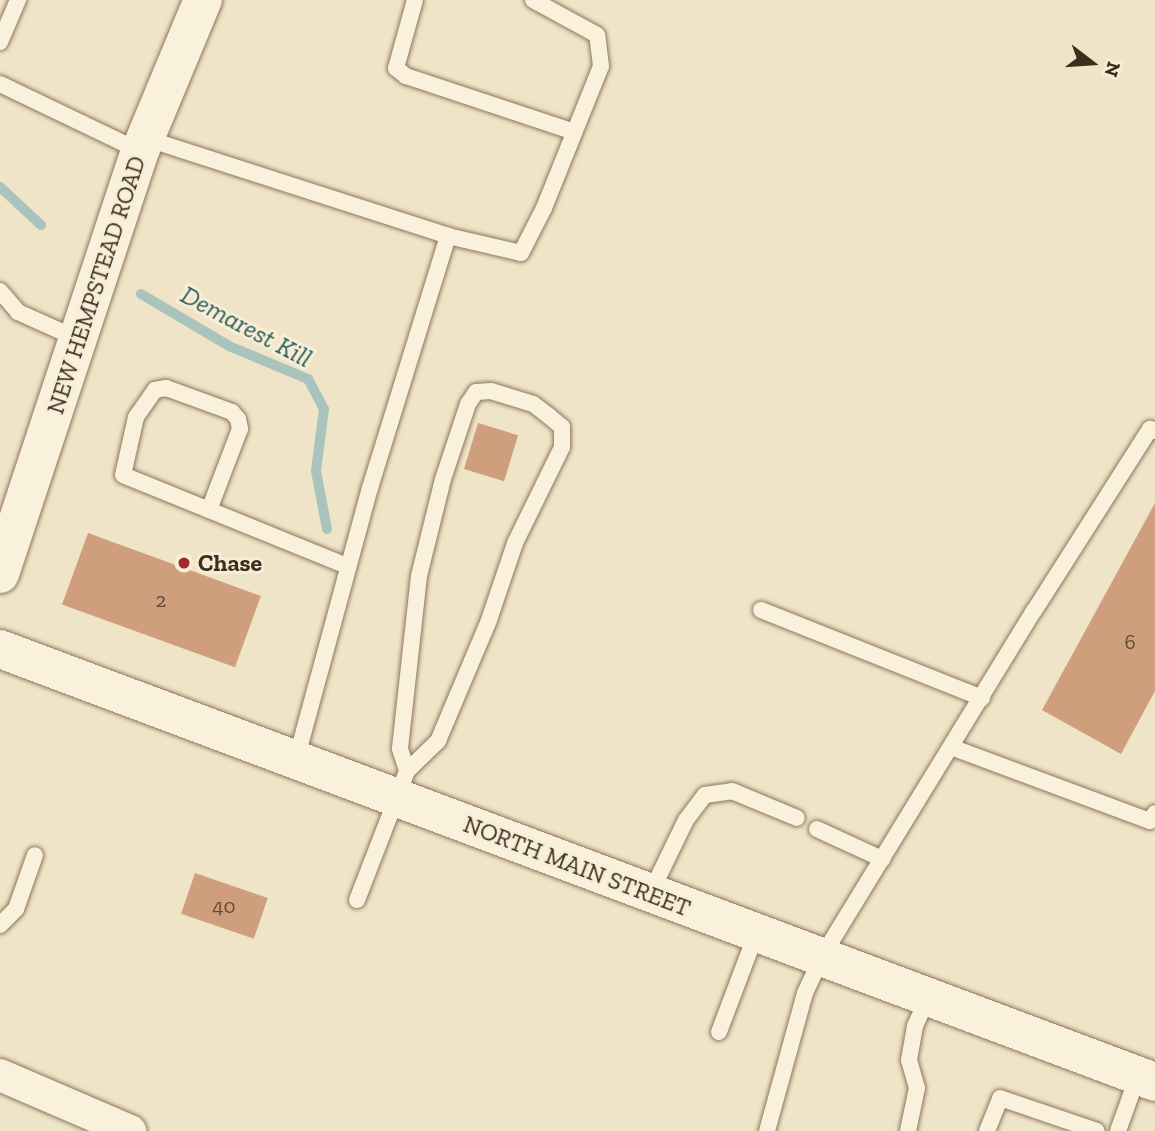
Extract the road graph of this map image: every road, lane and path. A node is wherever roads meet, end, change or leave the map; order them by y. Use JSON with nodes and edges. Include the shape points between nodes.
{"nodes":[{"id":1,"x":18,"y":0,"type":"edge"},
{"id":2,"x":203,"y":0,"type":"edge"},
{"id":3,"x":415,"y":0,"type":"edge"},
{"id":4,"x":533,"y":0,"type":"edge"},
{"id":5,"x":0,"y":42,"type":"edge"},
{"id":6,"x":0,"y":84,"type":"edge"},
{"id":7,"x":574,"y":132,"type":"junction"},
{"id":8,"x":143,"y":145,"type":"junction"},
{"id":9,"x":448,"y":236,"type":"junction"},
{"id":10,"x":0,"y":291,"type":"edge"},
{"id":11,"x":78,"y":339,"type":"junction"},
{"id":12,"x":1155,"y":431,"type":"edge"},
{"id":13,"x":209,"y":510,"type":"junction"},
{"id":14,"x":347,"y":566,"type":"junction"},
{"id":15,"x":0,"y":574,"type":"edge"},
{"id":16,"x":761,"y":610,"type":"dead end"},
{"id":17,"x":0,"y":649,"type":"edge"},
{"id":18,"x":982,"y":698,"type":"junction"},
{"id":19,"x":951,"y":747,"type":"junction"},
{"id":20,"x":296,"y":760,"type":"junction"},
{"id":21,"x":401,"y":784,"type":"junction"},
{"id":22,"x":1155,"y":813,"type":"edge"},
{"id":23,"x":797,"y":818,"type":"dead end"},
{"id":24,"x":817,"y":829,"type":"dead end"},
{"id":25,"x":35,"y":855,"type":"dead end"},
{"id":26,"x":882,"y":859,"type":"junction"},
{"id":27,"x":650,"y":894,"type":"junction"},
{"id":28,"x":357,"y":900,"type":"dead end"},
{"id":29,"x":0,"y":925,"type":"edge"},
{"id":30,"x":756,"y":934,"type":"junction"},
{"id":31,"x":821,"y":958,"type":"junction"},
{"id":32,"x":928,"y":998,"type":"junction"},
{"id":33,"x":719,"y":1032,"type":"dead end"},
{"id":34,"x":0,"y":1075,"type":"edge"},
{"id":35,"x":1147,"y":1078,"type":"edge"},
{"id":36,"x":130,"y":1131,"type":"edge"},
{"id":37,"x":767,"y":1131,"type":"edge"},
{"id":38,"x":908,"y":1131,"type":"edge"},
{"id":39,"x":987,"y":1131,"type":"edge"},
{"id":40,"x":1097,"y":1131,"type":"edge"},
{"id":41,"x":1118,"y":1131,"type":"edge"}],
"edges":[{"from":1,"to":5,"type":"lane"},
{"from":2,"to":8,"type":"street","name":"NEW HEMPSTEAD ROAD"},
{"from":3,"to":7,"type":"lane","via":[[396,68],[406,76]]},
{"from":4,"to":7,"type":"lane","via":[[597,35],[601,65]]},
{"from":6,"to":8,"type":"lane"},
{"from":7,"to":9,"type":"lane","via":[[521,253]]},
{"from":8,"to":9,"type":"lane"},
{"from":8,"to":11,"type":"street","name":"NEW HEMPSTEAD ROAD"},
{"from":9,"to":14,"type":"lane"},
{"from":10,"to":11,"type":"lane","via":[[18,313]]},
{"from":11,"to":15,"type":"street","name":"NEW HEMPSTEAD ROAD"},
{"from":12,"to":18,"type":"lane","via":[[1150,429]]},
{"from":13,"to":13,"type":"lane","via":[[240,429],[232,412],[166,388],[155,390],[136,417],[123,475]]},
{"from":13,"to":14,"type":"lane"},
{"from":14,"to":20,"type":"lane"},
{"from":16,"to":18,"type":"lane"},
{"from":17,"to":20,"type":"street","name":"NORTH MAIN STREET"},
{"from":18,"to":19,"type":"lane"},
{"from":19,"to":22,"type":"lane","via":[[1150,821]]},
{"from":19,"to":26,"type":"lane"},
{"from":20,"to":21,"type":"street","name":"NORTH MAIN STREET"},
{"from":21,"to":21,"type":"lane","via":[[438,741],[489,620],[515,543],[562,447],[562,427],[550,416],[533,404],[491,391],[476,393],[468,404],[419,576],[400,749]]},
{"from":21,"to":27,"type":"street","name":"NORTH MAIN STREET"},
{"from":21,"to":28,"type":"lane"},
{"from":23,"to":27,"type":"lane","via":[[732,791],[705,795],[686,820]]},
{"from":24,"to":26,"type":"lane"},
{"from":25,"to":29,"type":"lane","via":[[16,909]]},
{"from":26,"to":31,"type":"lane"},
{"from":27,"to":30,"type":"street","name":"NORTH MAIN STREET"},
{"from":30,"to":31,"type":"street","name":"NORTH MAIN STREET"},
{"from":30,"to":33,"type":"lane"},
{"from":31,"to":32,"type":"street","name":"NORTH MAIN STREET"},
{"from":31,"to":37,"type":"lane","via":[[805,993]]},
{"from":32,"to":35,"type":"street","name":"NORTH MAIN STREET"},
{"from":32,"to":38,"type":"lane","via":[[915,1026],[909,1060],[917,1088]]},
{"from":34,"to":36,"type":"street"},
{"from":35,"to":41,"type":"lane"},
{"from":39,"to":40,"type":"lane","via":[[1000,1098]]}]}
